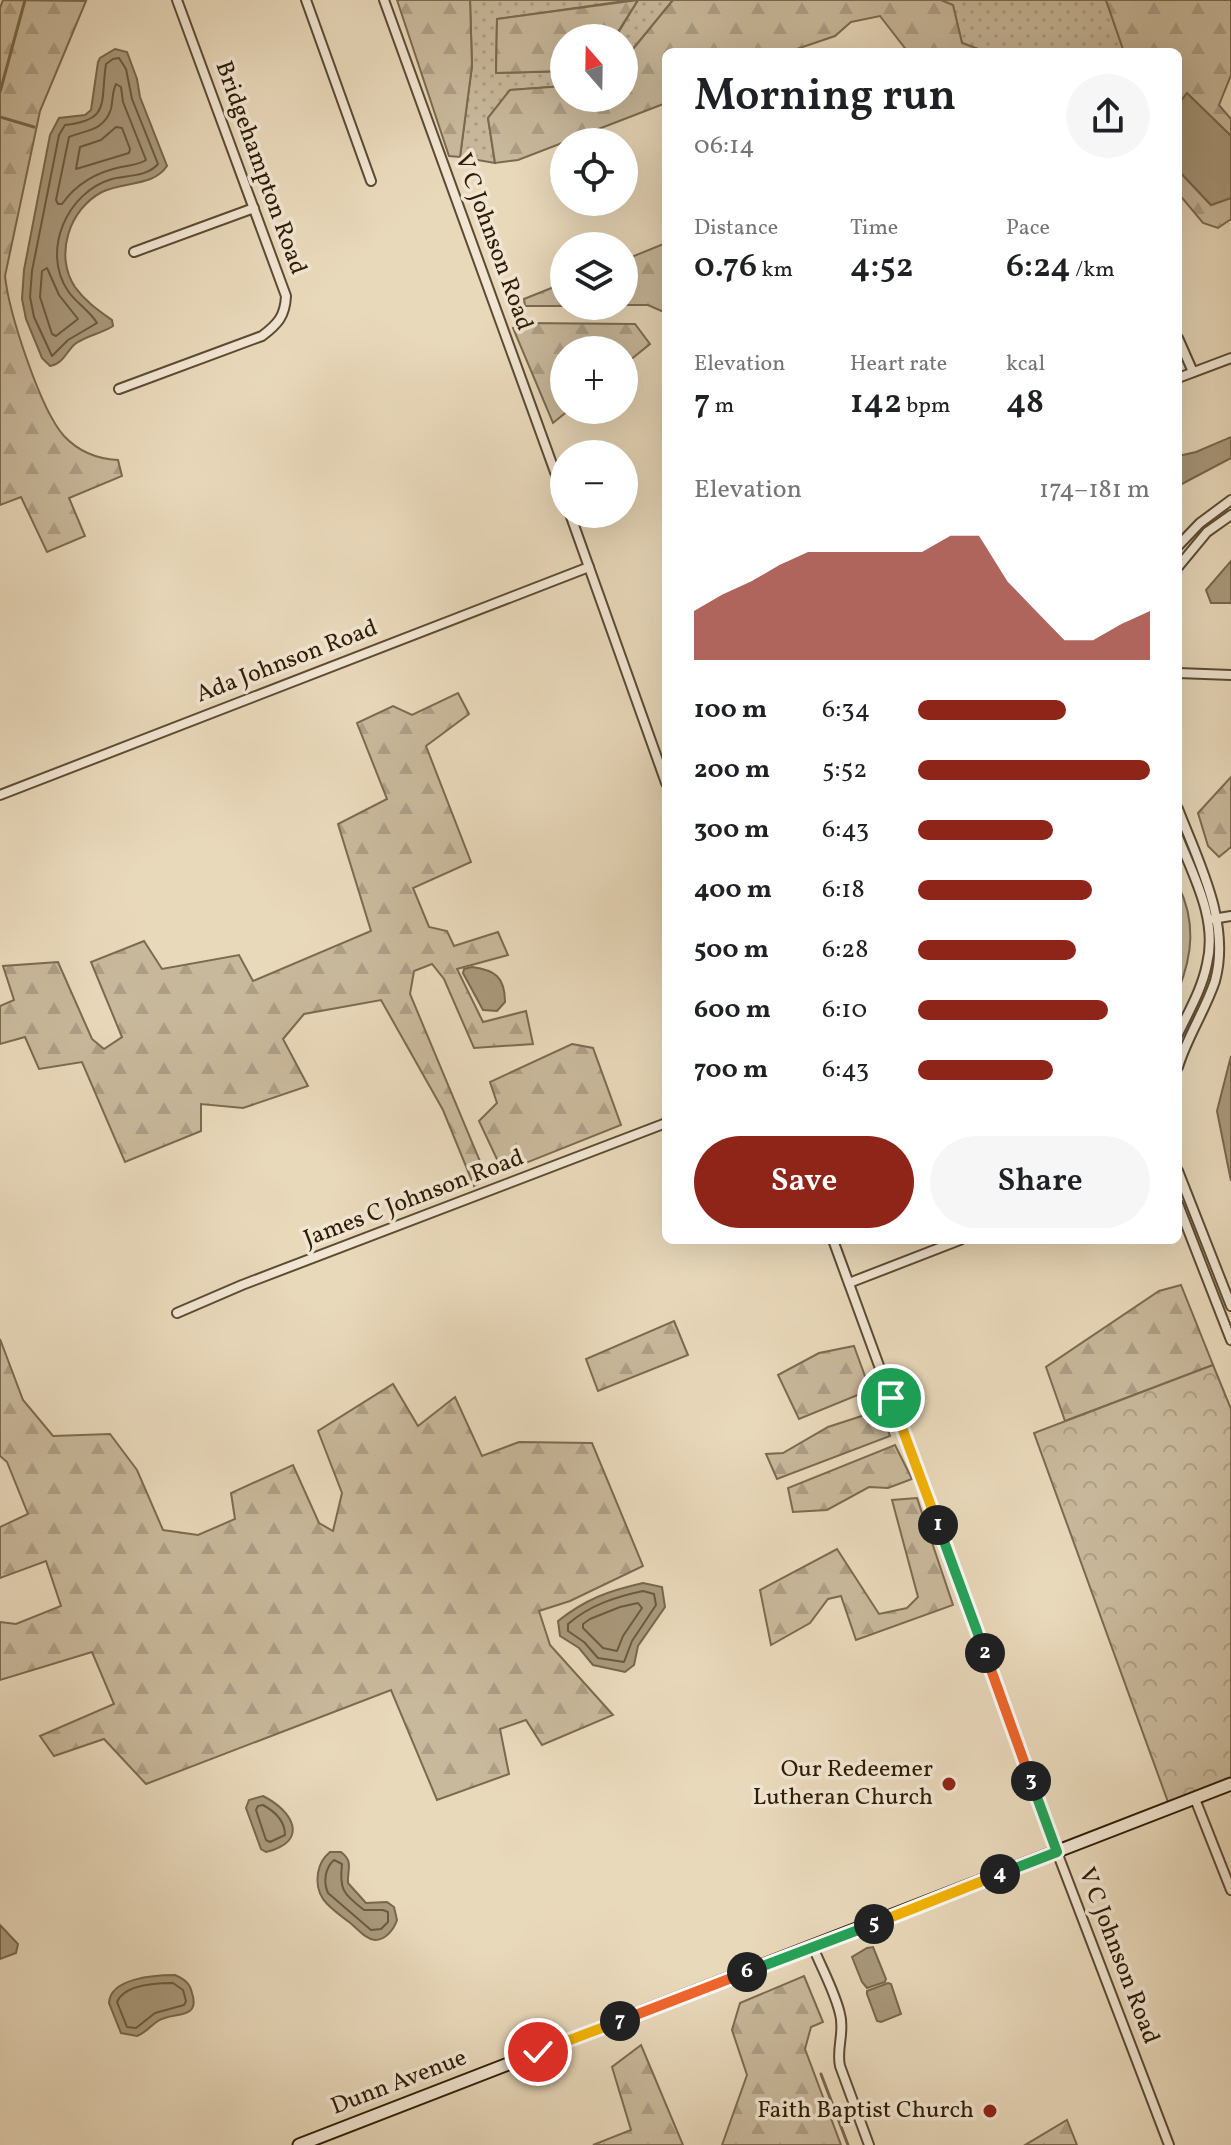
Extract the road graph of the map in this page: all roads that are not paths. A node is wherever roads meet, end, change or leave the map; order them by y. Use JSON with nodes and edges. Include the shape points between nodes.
{"nodes":[{"id":1,"x":177,"y":0,"type":"edge"},
{"id":2,"x":306,"y":0,"type":"edge"},
{"id":3,"x":384,"y":0,"type":"edge"},
{"id":4,"x":371,"y":181,"type":"dead end"},
{"id":5,"x":254,"y":208,"type":"junction"},
{"id":6,"x":134,"y":252,"type":"dead end"},
{"id":7,"x":1182,"y":347,"type":"edge"},
{"id":8,"x":1231,"y":358,"type":"edge"},
{"id":9,"x":1193,"y":372,"type":"junction"},
{"id":10,"x":1182,"y":376,"type":"edge"},
{"id":11,"x":119,"y":389,"type":"dead end"},
{"id":12,"x":550,"y":458,"type":"edge"},
{"id":13,"x":1231,"y":500,"type":"edge"},
{"id":14,"x":1231,"y":515,"type":"edge"},
{"id":15,"x":575,"y":528,"type":"edge"},
{"id":16,"x":1182,"y":542,"type":"edge"},
{"id":17,"x":1182,"y":562,"type":"edge"},
{"id":18,"x":589,"y":567,"type":"junction"},
{"id":19,"x":1182,"y":673,"type":"edge"},
{"id":20,"x":1231,"y":675,"type":"edge"},
{"id":21,"x":662,"y":772,"type":"edge"},
{"id":22,"x":0,"y":795,"type":"edge"},
{"id":23,"x":1182,"y":819,"type":"edge"},
{"id":24,"x":1182,"y":846,"type":"edge"},
{"id":25,"x":1231,"y":916,"type":"edge"},
{"id":26,"x":1213,"y":919,"type":"junction"},
{"id":27,"x":1182,"y":1025,"type":"edge"},
{"id":28,"x":1182,"y":1058,"type":"edge"},
{"id":29,"x":662,"y":1125,"type":"edge"},
{"id":30,"x":1182,"y":1180,"type":"edge"},
{"id":31,"x":1182,"y":1214,"type":"edge"},
{"id":32,"x":834,"y":1244,"type":"edge"},
{"id":33,"x":950,"y":1244,"type":"edge"},
{"id":34,"x":849,"y":1283,"type":"junction"},
{"id":35,"x":1228,"y":1287,"type":"edge"},
{"id":36,"x":1212,"y":1292,"type":"junction"},
{"id":37,"x":1231,"y":1306,"type":"edge"},
{"id":38,"x":177,"y":1313,"type":"dead end"},
{"id":39,"x":1231,"y":1340,"type":"edge"},
{"id":40,"x":1231,"y":1784,"type":"edge"},
{"id":41,"x":1195,"y":1799,"type":"junction"},
{"id":42,"x":1057,"y":1852,"type":"junction"},
{"id":43,"x":1231,"y":1890,"type":"edge"},
{"id":44,"x":813,"y":1947,"type":"junction"},
{"id":45,"x":299,"y":2145,"type":"edge"},
{"id":46,"x":869,"y":2145,"type":"edge"},
{"id":47,"x":1169,"y":2145,"type":"edge"}],
"edges":[{"from":1,"to":5,"type":"street","name":"Bridgehampton Road"},
{"from":2,"to":4,"type":"street"},
{"from":3,"to":12,"type":"street","name":"V C Johnson Road"},
{"from":5,"to":6,"type":"street"},
{"from":5,"to":11,"type":"street","name":"Bridgehampton Road","via":[[286,296],[277,325],[262,336]]},
{"from":7,"to":9,"type":"street"},
{"from":8,"to":9,"type":"street"},
{"from":9,"to":10,"type":"street"},
{"from":13,"to":16,"type":"street"},
{"from":14,"to":17,"type":"street","via":[[1207,532]]},
{"from":15,"to":18,"type":"street"},
{"from":18,"to":21,"type":"street"},
{"from":18,"to":22,"type":"street","name":"Ada Johnson Road"},
{"from":19,"to":20,"type":"street"},
{"from":23,"to":26,"type":"street","via":[[1215,904]]},
{"from":24,"to":26,"type":"street"},
{"from":25,"to":26,"type":"street"},
{"from":26,"to":27,"type":"street","via":[[1201,985]]},
{"from":26,"to":28,"type":"street","via":[[1220,959],[1216,978]]},
{"from":29,"to":38,"type":"street","name":"James C Johnson Road"},
{"from":30,"to":35,"type":"street"},
{"from":31,"to":36,"type":"street"},
{"from":32,"to":34,"type":"street","name":"V C Johnson Road"},
{"from":33,"to":34,"type":"street"},
{"from":34,"to":42,"type":"street","name":"V C Johnson Road"},
{"from":35,"to":36,"type":"street"},
{"from":35,"to":37,"type":"street"},
{"from":36,"to":39,"type":"street"},
{"from":40,"to":41,"type":"main road","name":"Dunn Avenue"},
{"from":41,"to":42,"type":"main road","name":"Dunn Avenue"},
{"from":41,"to":43,"type":"street"},
{"from":42,"to":44,"type":"main road","name":"Dunn Avenue"},
{"from":42,"to":47,"type":"street","name":"V C Johnson Road"},
{"from":44,"to":45,"type":"main road","name":"Dunn Avenue"},
{"from":44,"to":46,"type":"street","via":[[840,2015],[840,2066]]}]}
